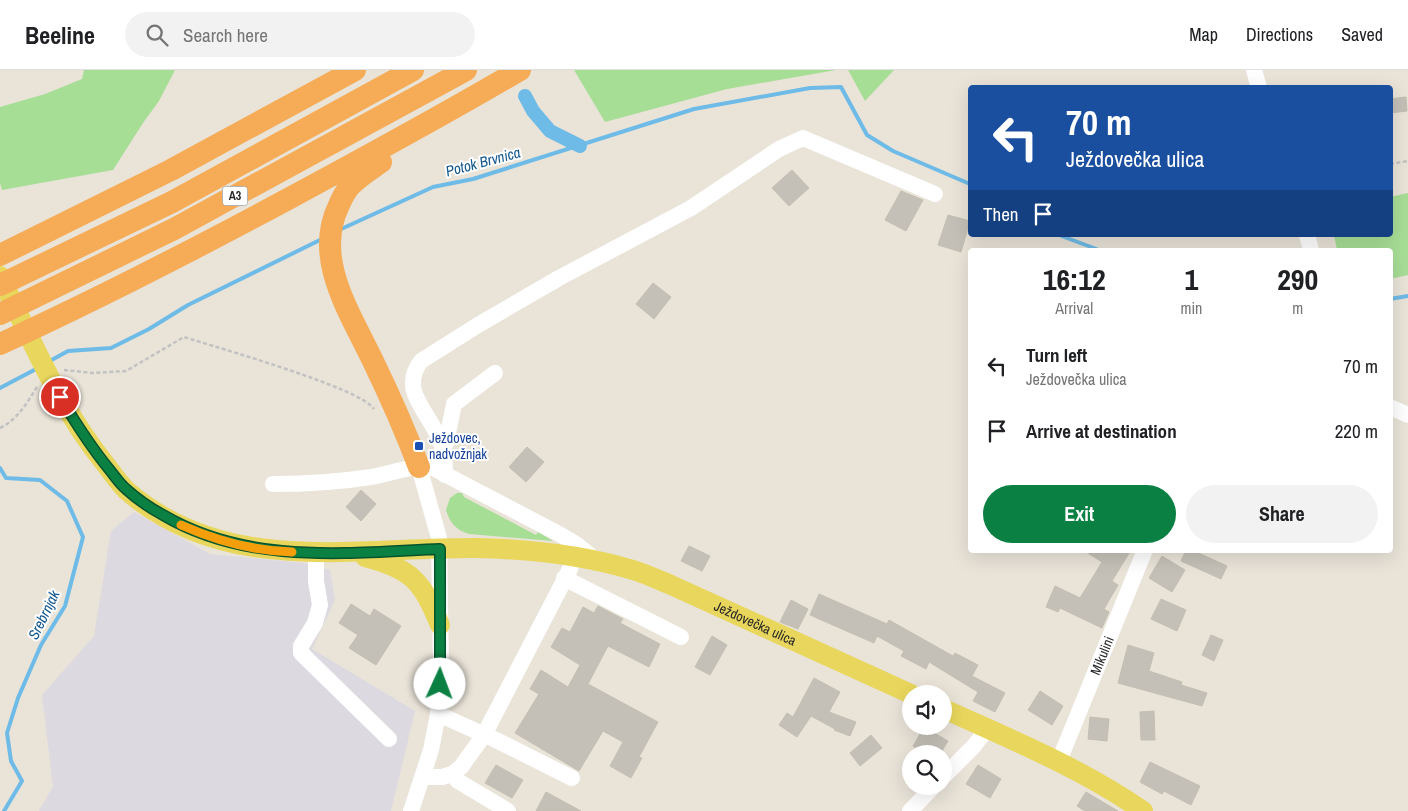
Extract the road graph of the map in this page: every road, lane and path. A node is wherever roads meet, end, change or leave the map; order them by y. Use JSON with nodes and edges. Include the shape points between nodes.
{"nodes":[{"id":1,"x":355,"y":70,"type":"edge"},
{"id":2,"x":413,"y":70,"type":"edge"},
{"id":3,"x":466,"y":70,"type":"edge"},
{"id":4,"x":520,"y":70,"type":"edge"},
{"id":5,"x":1254,"y":70,"type":"edge"},
{"id":6,"x":1258,"y":85,"type":"edge"},
{"id":7,"x":437,"y":119,"type":"junction"},
{"id":8,"x":1408,"y":161,"type":"edge"},
{"id":9,"x":1393,"y":164,"type":"edge"},
{"id":10,"x":935,"y":194,"type":"dead end"},
{"id":11,"x":0,"y":255,"type":"edge"},
{"id":12,"x":0,"y":276,"type":"edge"},
{"id":13,"x":0,"y":285,"type":"edge"},
{"id":14,"x":0,"y":314,"type":"edge"},
{"id":15,"x":0,"y":344,"type":"edge"},
{"id":16,"x":62,"y":370,"type":"dead end"},
{"id":17,"x":495,"y":372,"type":"dead end"},
{"id":18,"x":40,"y":382,"type":"dead end"},
{"id":19,"x":1393,"y":408,"type":"edge"},
{"id":20,"x":376,"y":411,"type":"dead end"},
{"id":21,"x":1408,"y":415,"type":"edge"},
{"id":22,"x":0,"y":428,"type":"edge"},
{"id":23,"x":443,"y":447,"type":"junction"},
{"id":24,"x":419,"y":467,"type":"junction"},
{"id":25,"x":445,"y":475,"type":"junction"},
{"id":26,"x":273,"y":484,"type":"dead end"},
{"id":27,"x":440,"y":549,"type":"junction"},
{"id":28,"x":316,"y":553,"type":"junction"},
{"id":29,"x":346,"y":553,"type":"junction"},
{"id":30,"x":1144,"y":553,"type":"edge"},
{"id":31,"x":573,"y":557,"type":"junction"},
{"id":32,"x":598,"y":561,"type":"junction"},
{"id":33,"x":564,"y":578,"type":"junction"},
{"id":34,"x":440,"y":625,"type":"junction"},
{"id":35,"x":681,"y":637,"type":"dead end"},
{"id":36,"x":902,"y":690,"type":"edge"},
{"id":37,"x":952,"y":713,"type":"edge"},
{"id":38,"x":438,"y":714,"type":"junction"},
{"id":39,"x":987,"y":729,"type":"junction"},
{"id":40,"x":484,"y":735,"type":"junction"},
{"id":41,"x":389,"y":739,"type":"dead end"},
{"id":42,"x":1060,"y":761,"type":"junction"},
{"id":43,"x":952,"y":768,"type":"edge"},
{"id":44,"x":452,"y":774,"type":"junction"},
{"id":45,"x":423,"y":777,"type":"junction"},
{"id":46,"x":572,"y":778,"type":"dead end"},
{"id":47,"x":925,"y":795,"type":"edge"},
{"id":48,"x":411,"y":811,"type":"edge"},
{"id":49,"x":508,"y":811,"type":"edge"},
{"id":50,"x":910,"y":811,"type":"edge"},
{"id":51,"x":1143,"y":811,"type":"edge"}],
"edges":[{"from":1,"to":11,"type":"highway","via":[[171,170]]},
{"from":2,"to":13,"type":"highway","number":"A3","via":[[172,202]]},
{"from":3,"to":14,"type":"highway","number":"A3","via":[[174,229]]},
{"from":4,"to":7,"type":"highway"},
{"from":5,"to":6,"type":"street"},
{"from":7,"to":15,"type":"highway","via":[[195,249]]},
{"from":7,"to":24,"type":"highway","via":[[422,137],[354,182],[331,227],[330,255],[341,296],[398,413]]},
{"from":8,"to":9,"type":"path"},
{"from":10,"to":23,"type":"street","via":[[802,138],[779,148],[691,208],[559,278],[421,362],[411,384]]},
{"from":12,"to":28,"type":"main road","name":"Ježdovečka ulica","via":[[60,397],[89,444],[126,489],[174,522],[226,543]]},
{"from":16,"to":20,"type":"path","via":[[93,373],[126,371],[184,337],[340,388],[371,403]]},
{"from":17,"to":23,"type":"street","via":[[454,404]]},
{"from":18,"to":22,"type":"path","via":[[22,410]]},
{"from":19,"to":21,"type":"street"},
{"from":23,"to":25,"type":"street"},
{"from":24,"to":25,"type":"street","name":"Ježdovečka ulica","via":[[433,468]]},
{"from":24,"to":26,"type":"street","via":[[372,477]]},
{"from":24,"to":27,"type":"street"},
{"from":25,"to":32,"type":"street","name":"Ježdovečka ulica","via":[[560,535]]},
{"from":27,"to":29,"type":"main road","name":"Ježdovečka ulica"},
{"from":27,"to":31,"type":"main road","name":"Ježdovečka ulica","via":[[500,549]]},
{"from":27,"to":34,"type":"street"},
{"from":28,"to":29,"type":"main road","name":"Ježdovečka ulica"},
{"from":28,"to":41,"type":"street","via":[[320,605],[315,623],[301,646],[301,653]]},
{"from":29,"to":34,"type":"main road","via":[[375,560],[409,574],[425,592]]},
{"from":30,"to":42,"type":"street","name":"Mikulini"},
{"from":31,"to":32,"type":"main road","name":"Ježdovečka ulica"},
{"from":31,"to":33,"type":"street"},
{"from":32,"to":36,"type":"main road","name":"Ježdovečka ulica","via":[[635,570],[671,584]]},
{"from":33,"to":35,"type":"street"},
{"from":33,"to":40,"type":"street"},
{"from":34,"to":38,"type":"street"},
{"from":37,"to":39,"type":"main road"},
{"from":38,"to":40,"type":"street"},
{"from":38,"to":45,"type":"street"},
{"from":39,"to":42,"type":"main road"},
{"from":39,"to":43,"type":"street"},
{"from":40,"to":44,"type":"street","via":[[461,767]]},
{"from":40,"to":46,"type":"street"},
{"from":42,"to":51,"type":"main road"},
{"from":44,"to":45,"type":"street"},
{"from":44,"to":49,"type":"street","via":[[458,781]]},
{"from":45,"to":48,"type":"street"},
{"from":47,"to":50,"type":"street"}]}
